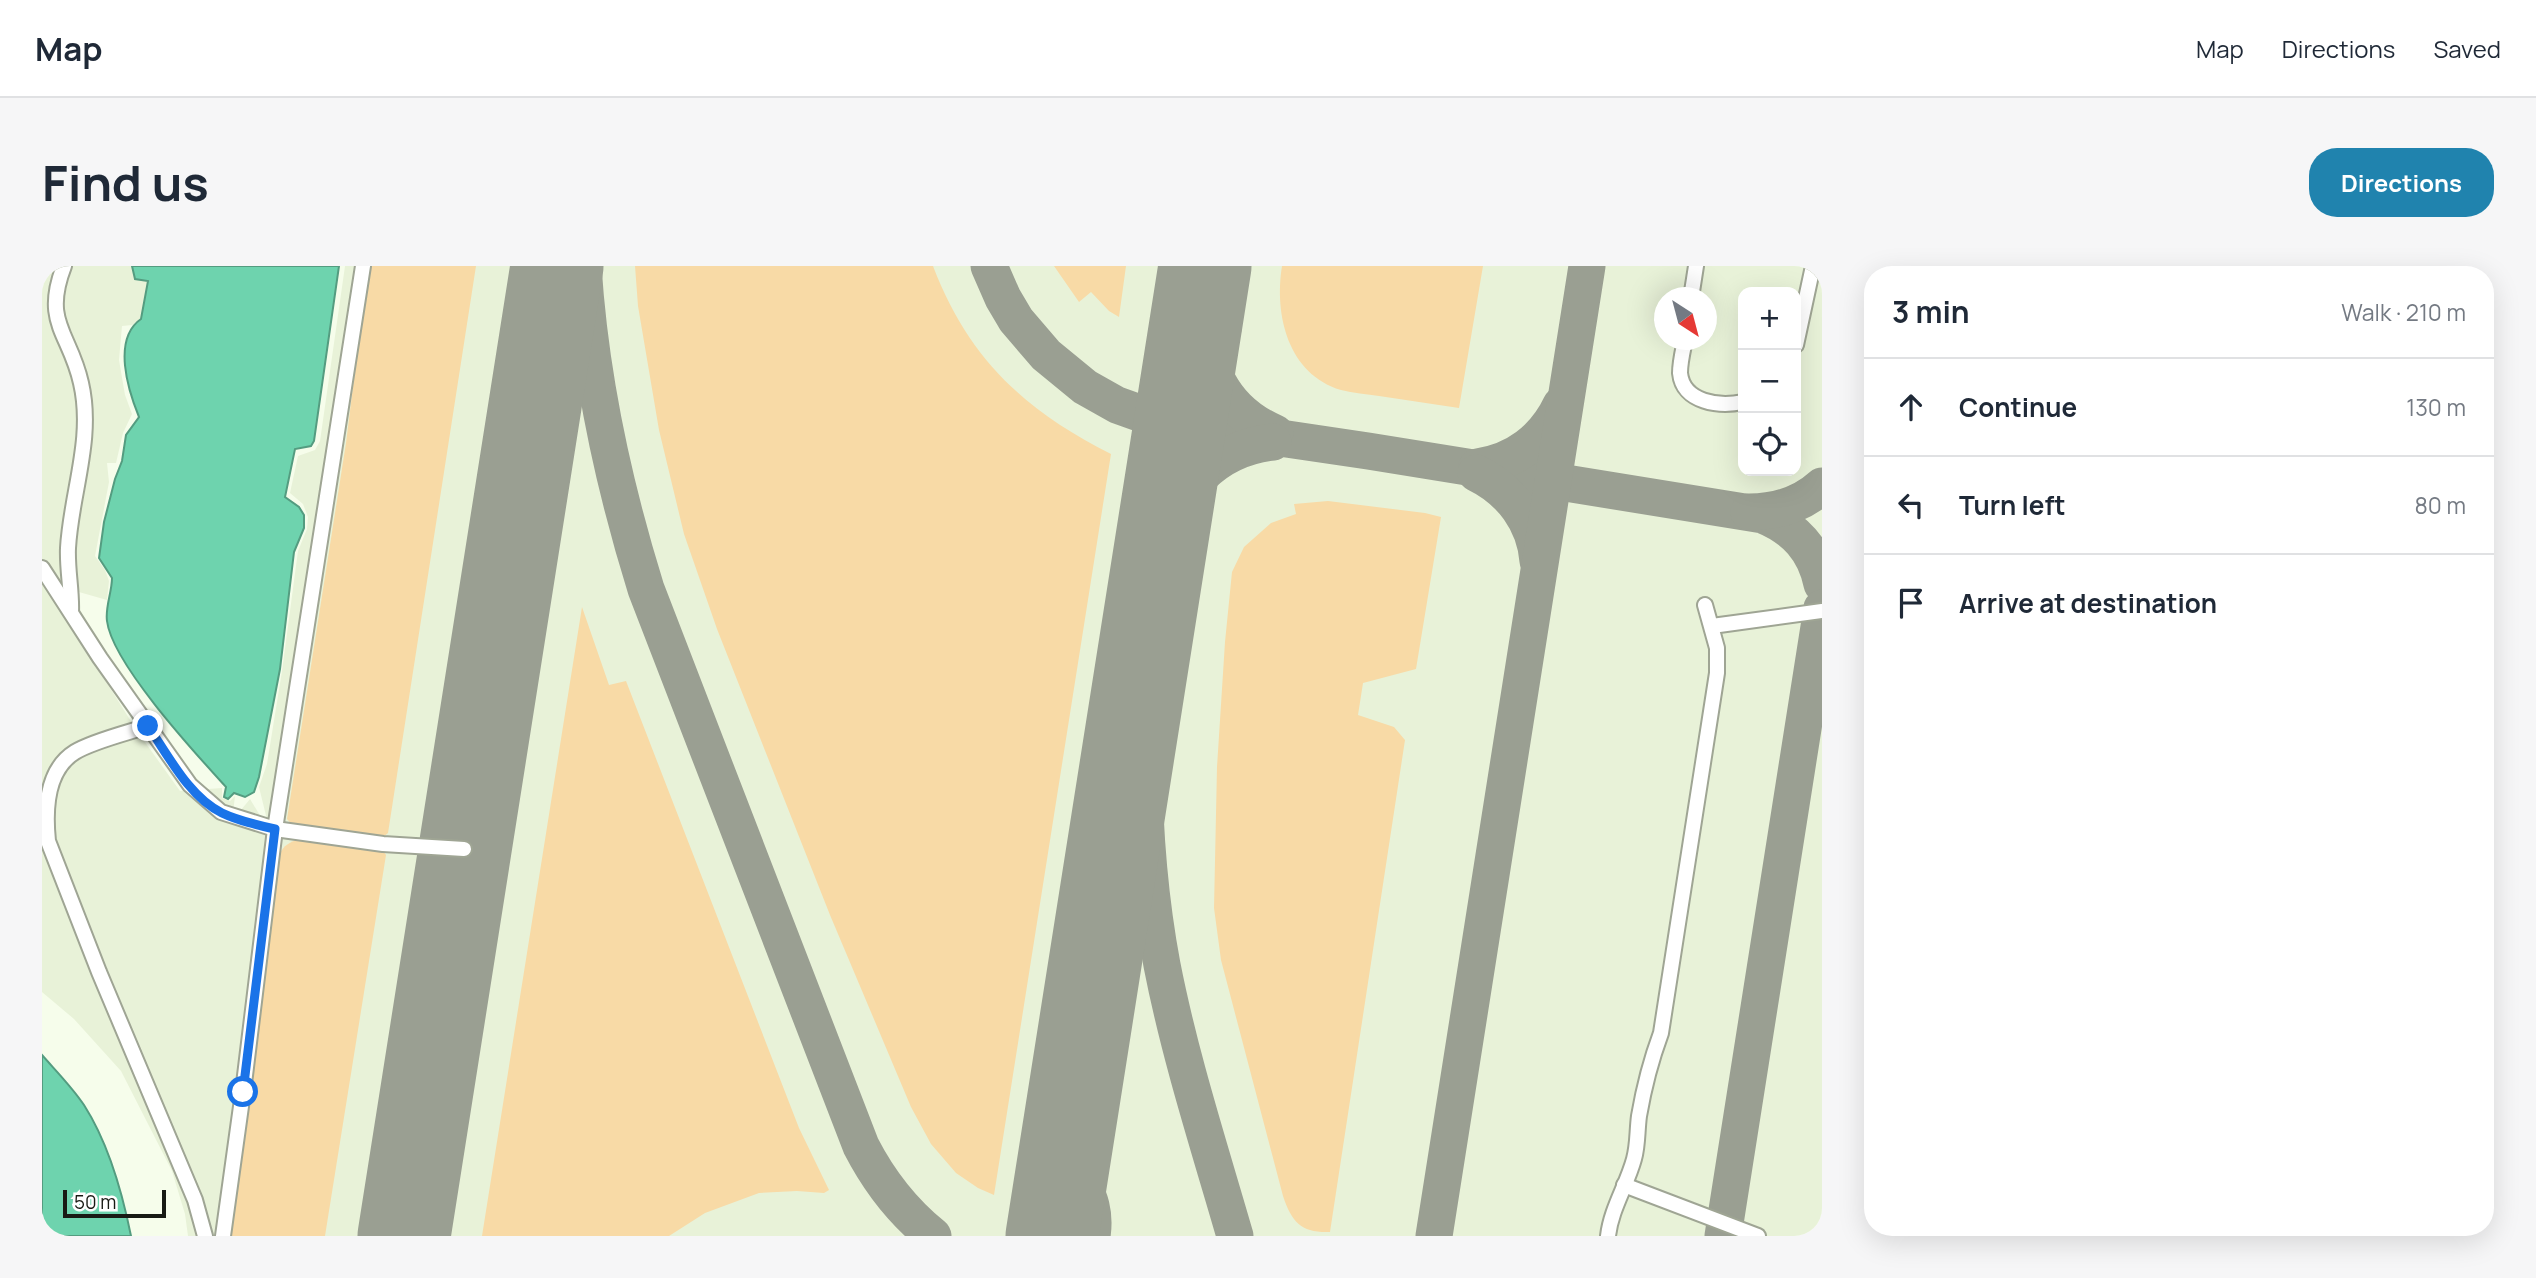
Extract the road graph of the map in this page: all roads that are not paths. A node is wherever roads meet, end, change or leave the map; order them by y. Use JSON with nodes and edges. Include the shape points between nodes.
{"nodes":[{"id":1,"x":64,"y":266,"type":"edge"},
{"id":2,"x":363,"y":266,"type":"edge"},
{"id":3,"x":1696,"y":266,"type":"edge"},
{"id":4,"x":1813,"y":266,"type":"edge"},
{"id":5,"x":1693,"y":287,"type":"edge"},
{"id":6,"x":1801,"y":322,"type":"edge"},
{"id":7,"x":1683,"y":350,"type":"edge"},
{"id":8,"x":1738,"y":403,"type":"edge"},
{"id":9,"x":42,"y":568,"type":"edge"},
{"id":10,"x":1705,"y":606,"type":"dead end"},
{"id":11,"x":1822,"y":611,"type":"edge"},
{"id":12,"x":71,"y":612,"type":"junction"},
{"id":13,"x":1712,"y":626,"type":"junction"},
{"id":14,"x":148,"y":726,"type":"junction"},
{"id":15,"x":275,"y":829,"type":"junction"},
{"id":16,"x":464,"y":849,"type":"dead end"},
{"id":17,"x":1623,"y":1185,"type":"junction"},
{"id":18,"x":205,"y":1236,"type":"edge"},
{"id":19,"x":223,"y":1236,"type":"edge"},
{"id":20,"x":1608,"y":1236,"type":"edge"},
{"id":21,"x":1758,"y":1236,"type":"edge"}],
"edges":[{"from":1,"to":12,"type":"lane","via":[[55,286],[55,318],[81,380],[85,412],[85,442],[68,547]]},
{"from":2,"to":15,"type":"lane"},
{"from":3,"to":5,"type":"lane"},
{"from":4,"to":6,"type":"lane"},
{"from":7,"to":8,"type":"lane","via":[[1680,372],[1688,391],[1710,403]]},
{"from":9,"to":12,"type":"lane"},
{"from":10,"to":13,"type":"lane"},
{"from":11,"to":13,"type":"lane"},
{"from":12,"to":14,"type":"lane"},
{"from":13,"to":17,"type":"lane","via":[[1717,673],[1661,1032],[1650,1062],[1638,1144]]},
{"from":14,"to":15,"type":"lane","via":[[209,804]]},
{"from":14,"to":18,"type":"lane","via":[[76,751],[65,760],[51,789],[46,824],[58,867],[195,1200]]},
{"from":15,"to":16,"type":"lane","via":[[383,844]]},
{"from":15,"to":19,"type":"lane"},
{"from":17,"to":20,"type":"lane"},
{"from":17,"to":21,"type":"lane"}]}
